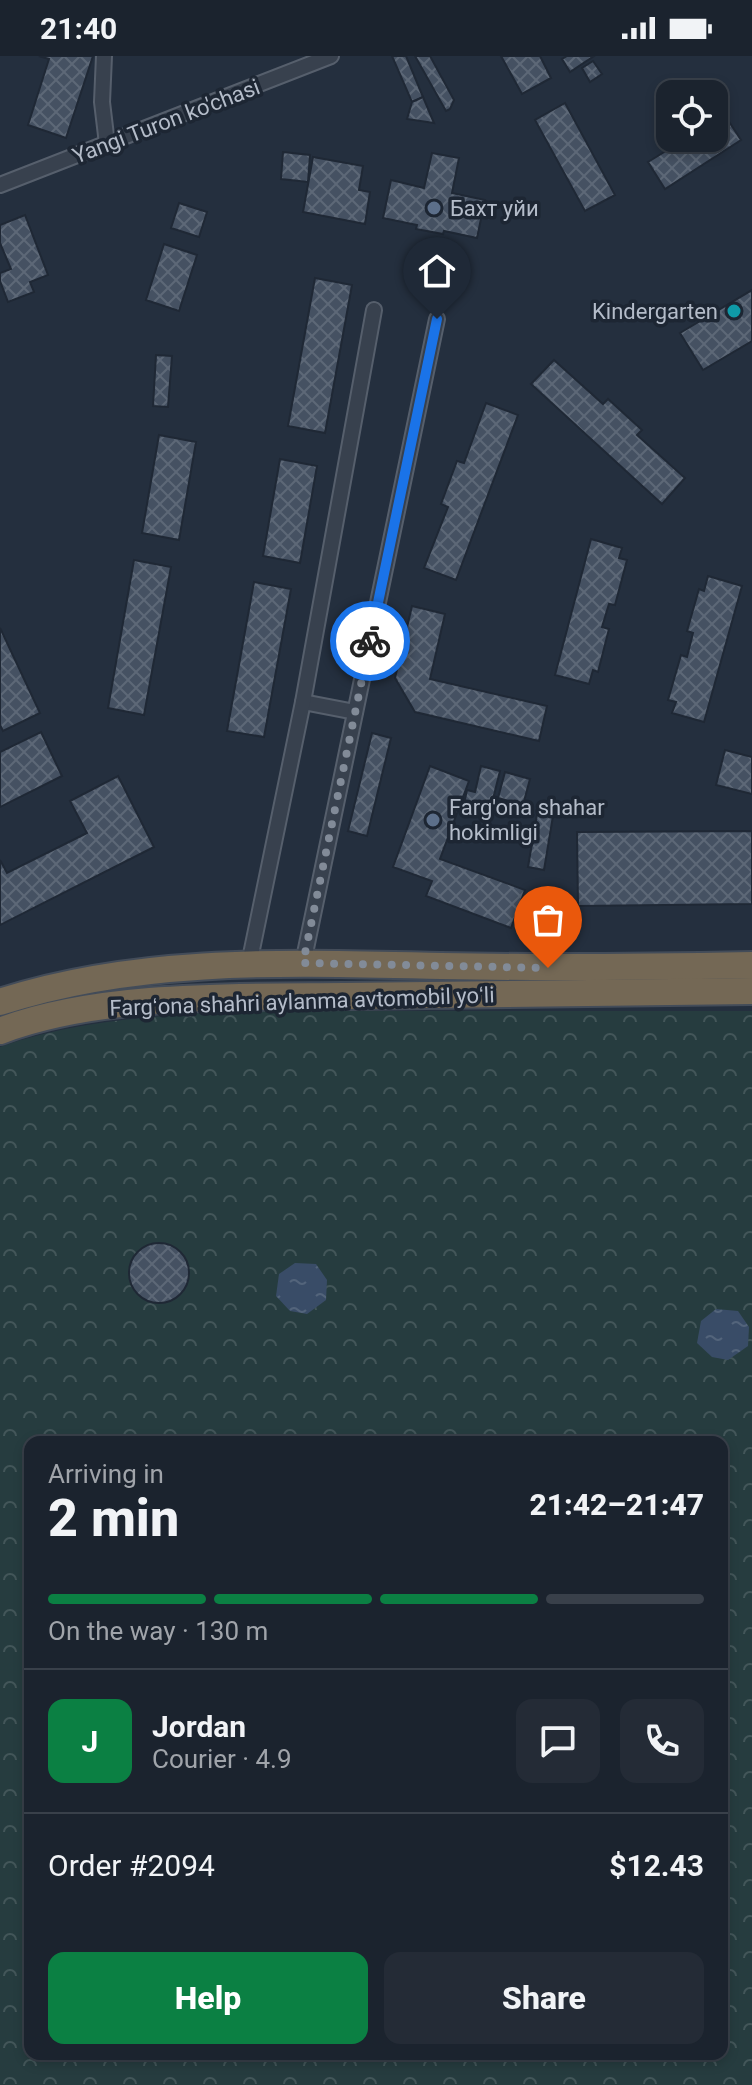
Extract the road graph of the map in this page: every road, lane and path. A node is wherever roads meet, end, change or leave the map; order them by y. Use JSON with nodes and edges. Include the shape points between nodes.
{"nodes":[{"id":1,"x":104,"y":56,"type":"edge"},
{"id":2,"x":331,"y":56,"type":"edge"},
{"id":3,"x":107,"y":144,"type":"junction"},
{"id":4,"x":0,"y":185,"type":"edge"},
{"id":5,"x":374,"y":310,"type":"dead end"},
{"id":6,"x":437,"y":319,"type":"dead end"},
{"id":7,"x":303,"y":702,"type":"junction"},
{"id":8,"x":355,"y":712,"type":"junction"},
{"id":9,"x":303,"y":963,"type":"junction"},
{"id":10,"x":249,"y":964,"type":"junction"},
{"id":11,"x":752,"y":965,"type":"edge"},
{"id":12,"x":646,"y":980,"type":"junction"},
{"id":13,"x":752,"y":991,"type":"edge"},
{"id":14,"x":0,"y":1002,"type":"edge"},
{"id":15,"x":0,"y":1031,"type":"edge"}],
"edges":[{"from":1,"to":3,"type":"street"},
{"from":2,"to":3,"type":"street","name":"Yangi Turon ko'chasi"},
{"from":3,"to":4,"type":"street","name":"Yangi Turon ko'chasi"},
{"from":5,"to":7,"type":"street"},
{"from":6,"to":8,"type":"street"},
{"from":7,"to":8,"type":"street"},
{"from":7,"to":10,"type":"street"},
{"from":8,"to":9,"type":"street"},
{"from":9,"to":10,"type":"highway","name":"Fargʻona shahri aylanma avtomobil yoʻli"},
{"from":9,"to":12,"type":"highway","name":"Fargʻona shahri aylanma avtomobil yoʻli"},
{"from":10,"to":14,"type":"highway","name":"Fargʻona shahri aylanma avtomobil yoʻli","via":[[98,978],[44,987]]},
{"from":11,"to":12,"type":"highway","name":"Fargʻona shahri aylanma avtomobil yoʻli"},
{"from":12,"to":13,"type":"highway","name":"Fargʻona shahri aylanma avtomobil yoʻli"},
{"from":12,"to":15,"type":"highway","name":"Fargʻona shahri aylanma avtomobil yoʻli","via":[[159,1001],[53,1015]]}]}
